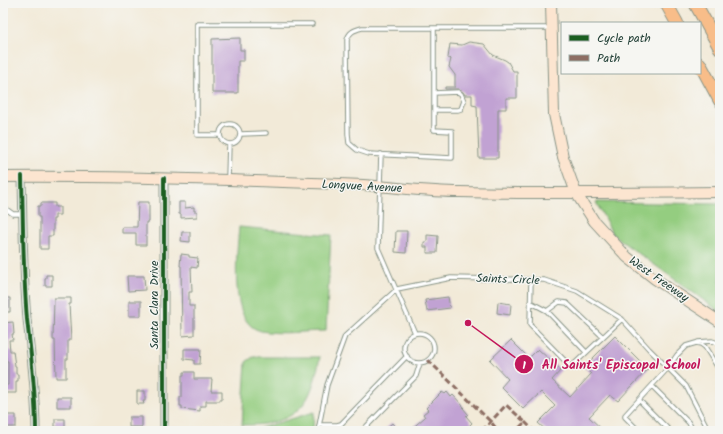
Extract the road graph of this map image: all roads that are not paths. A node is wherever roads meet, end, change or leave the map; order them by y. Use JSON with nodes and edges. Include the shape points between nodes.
{"nodes":[{"id":1,"x":551,"y":3,"type":"edge"},
{"id":2,"x":666,"y":3,"type":"edge"},
{"id":3,"x":695,"y":3,"type":"edge"},
{"id":4,"x":676,"y":22,"type":"edge"},
{"id":5,"x":312,"y":24,"type":"dead end"},
{"id":6,"x":434,"y":28,"type":"junction"},
{"id":7,"x":552,"y":28,"type":"junction"},
{"id":8,"x":720,"y":48,"type":"edge"},
{"id":9,"x":701,"y":66,"type":"edge"},
{"id":10,"x":434,"y":93,"type":"junction"},
{"id":11,"x":720,"y":100,"type":"edge"},
{"id":12,"x":434,"y":110,"type":"junction"},
{"id":13,"x":266,"y":133,"type":"dead end"},
{"id":14,"x":241,"y":134,"type":"junction"},
{"id":15,"x":220,"y":135,"type":"junction"},
{"id":16,"x":229,"y":144,"type":"junction"},
{"id":17,"x":381,"y":154,"type":"junction"},
{"id":18,"x":22,"y":176,"type":"junction"},
{"id":19,"x":3,"y":177,"type":"edge"},
{"id":20,"x":164,"y":178,"type":"junction"},
{"id":21,"x":228,"y":179,"type":"junction"},
{"id":22,"x":380,"y":186,"type":"junction"},
{"id":23,"x":720,"y":192,"type":"edge"},
{"id":24,"x":576,"y":194,"type":"junction"},
{"id":25,"x":3,"y":209,"type":"edge"},
{"id":26,"x":22,"y":214,"type":"junction"},
{"id":27,"x":531,"y":280,"type":"junction"},
{"id":28,"x":396,"y":289,"type":"junction"},
{"id":29,"x":530,"y":302,"type":"junction"},
{"id":30,"x":547,"y":311,"type":"junction"},
{"id":31,"x":622,"y":318,"type":"junction"},
{"id":32,"x":720,"y":322,"type":"edge"},
{"id":33,"x":415,"y":333,"type":"junction"},
{"id":34,"x":603,"y":337,"type":"junction"},
{"id":35,"x":698,"y":343,"type":"junction"},
{"id":36,"x":720,"y":344,"type":"edge"},
{"id":37,"x":586,"y":352,"type":"junction"},
{"id":38,"x":407,"y":356,"type":"junction"},
{"id":39,"x":420,"y":363,"type":"junction"},
{"id":40,"x":668,"y":368,"type":"junction"},
{"id":41,"x":720,"y":371,"type":"edge"},
{"id":42,"x":652,"y":386,"type":"junction"},
{"id":43,"x":639,"y":400,"type":"junction"},
{"id":44,"x":319,"y":425,"type":"junction"},
{"id":45,"x":36,"y":431,"type":"edge"},
{"id":46,"x":164,"y":431,"type":"edge"},
{"id":47,"x":318,"y":431,"type":"edge"},
{"id":48,"x":362,"y":431,"type":"edge"},
{"id":49,"x":639,"y":431,"type":"edge"},
{"id":50,"x":670,"y":431,"type":"edge"},
{"id":51,"x":693,"y":431,"type":"edge"},
{"id":52,"x":709,"y":431,"type":"edge"}],
"edges":[{"from":1,"to":7,"type":"main road","name":"West Freeway"},
{"from":2,"to":4,"type":"highway"},
{"from":3,"to":8,"type":"highway"},
{"from":5,"to":15,"type":"lane","via":[[197,24],[197,135]]},
{"from":6,"to":7,"type":"lane"},
{"from":6,"to":10,"type":"lane"},
{"from":6,"to":17,"type":"lane","via":[[362,28],[348,35],[349,143],[369,154]]},
{"from":7,"to":24,"type":"main road","name":"West Freeway","via":[[554,114],[563,156]]},
{"from":9,"to":11,"type":"highway"},
{"from":10,"to":12,"type":"lane"},
{"from":10,"to":12,"type":"lane","via":[[458,92],[464,101],[462,109]]},
{"from":12,"to":17,"type":"lane","via":[[434,130],[452,131],[452,158]]},
{"from":13,"to":14,"type":"lane"},
{"from":14,"to":15,"type":"lane","via":[[236,125],[230,123],[221,128]]},
{"from":14,"to":16,"type":"lane","via":[[236,142]]},
{"from":15,"to":16,"type":"lane","via":[[223,142]]},
{"from":16,"to":21,"type":"lane"},
{"from":17,"to":22,"type":"lane"},
{"from":18,"to":19,"type":"main road","name":"Longvue Avenue"},
{"from":18,"to":20,"type":"main road","name":"Longvue Avenue"},
{"from":18,"to":26,"type":"street"},
{"from":20,"to":21,"type":"main road","name":"Longvue Avenue"},
{"from":20,"to":46,"type":"street","name":"Santa Clara Drive"},
{"from":21,"to":22,"type":"main road","name":"Longvue Avenue"},
{"from":22,"to":24,"type":"main road","name":"Longvue Avenue","via":[[458,192]]},
{"from":22,"to":28,"type":"lane","via":[[378,248]]},
{"from":23,"to":24,"type":"main road","name":"Longvue Avenue"},
{"from":24,"to":32,"type":"main road","name":"West Freeway","via":[[594,221],[626,257],[655,280]]},
{"from":25,"to":26,"type":"lane","via":[[13,214]]},
{"from":26,"to":45,"type":"street"},
{"from":27,"to":28,"type":"lane","name":"Saints Circle","via":[[451,278]]},
{"from":27,"to":29,"type":"lane"},
{"from":27,"to":31,"type":"lane","name":"Saints Circle","via":[[544,280],[577,291]]},
{"from":28,"to":33,"type":"lane"},
{"from":28,"to":44,"type":"lane","via":[[345,336],[327,385]]},
{"from":29,"to":30,"type":"lane"},
{"from":29,"to":37,"type":"lane","via":[[530,324],[571,367]]},
{"from":30,"to":34,"type":"lane","via":[[558,302],[567,303]]},
{"from":30,"to":37,"type":"lane"},
{"from":31,"to":34,"type":"lane"},
{"from":31,"to":40,"type":"lane","name":"Saints Circle"},
{"from":33,"to":38,"type":"lane","via":[[404,345]]},
{"from":33,"to":39,"type":"lane","via":[[426,334],[434,344],[432,355]]},
{"from":34,"to":37,"type":"lane"},
{"from":35,"to":36,"type":"lane","via":[[712,341]]},
{"from":35,"to":40,"type":"lane","via":[[686,346]]},
{"from":35,"to":41,"type":"lane","via":[[705,347]]},
{"from":38,"to":39,"type":"lane"},
{"from":38,"to":44,"type":"lane","via":[[341,424]]},
{"from":39,"to":48,"type":"lane","via":[[416,376]]},
{"from":40,"to":42,"type":"lane"},
{"from":40,"to":52,"type":"lane","name":"Saints Circle","via":[[686,386]]},
{"from":42,"to":43,"type":"lane"},
{"from":42,"to":51,"type":"lane","via":[[689,423]]},
{"from":43,"to":49,"type":"lane","via":[[625,416]]},
{"from":43,"to":50,"type":"lane"},
{"from":44,"to":47,"type":"lane"}]}
